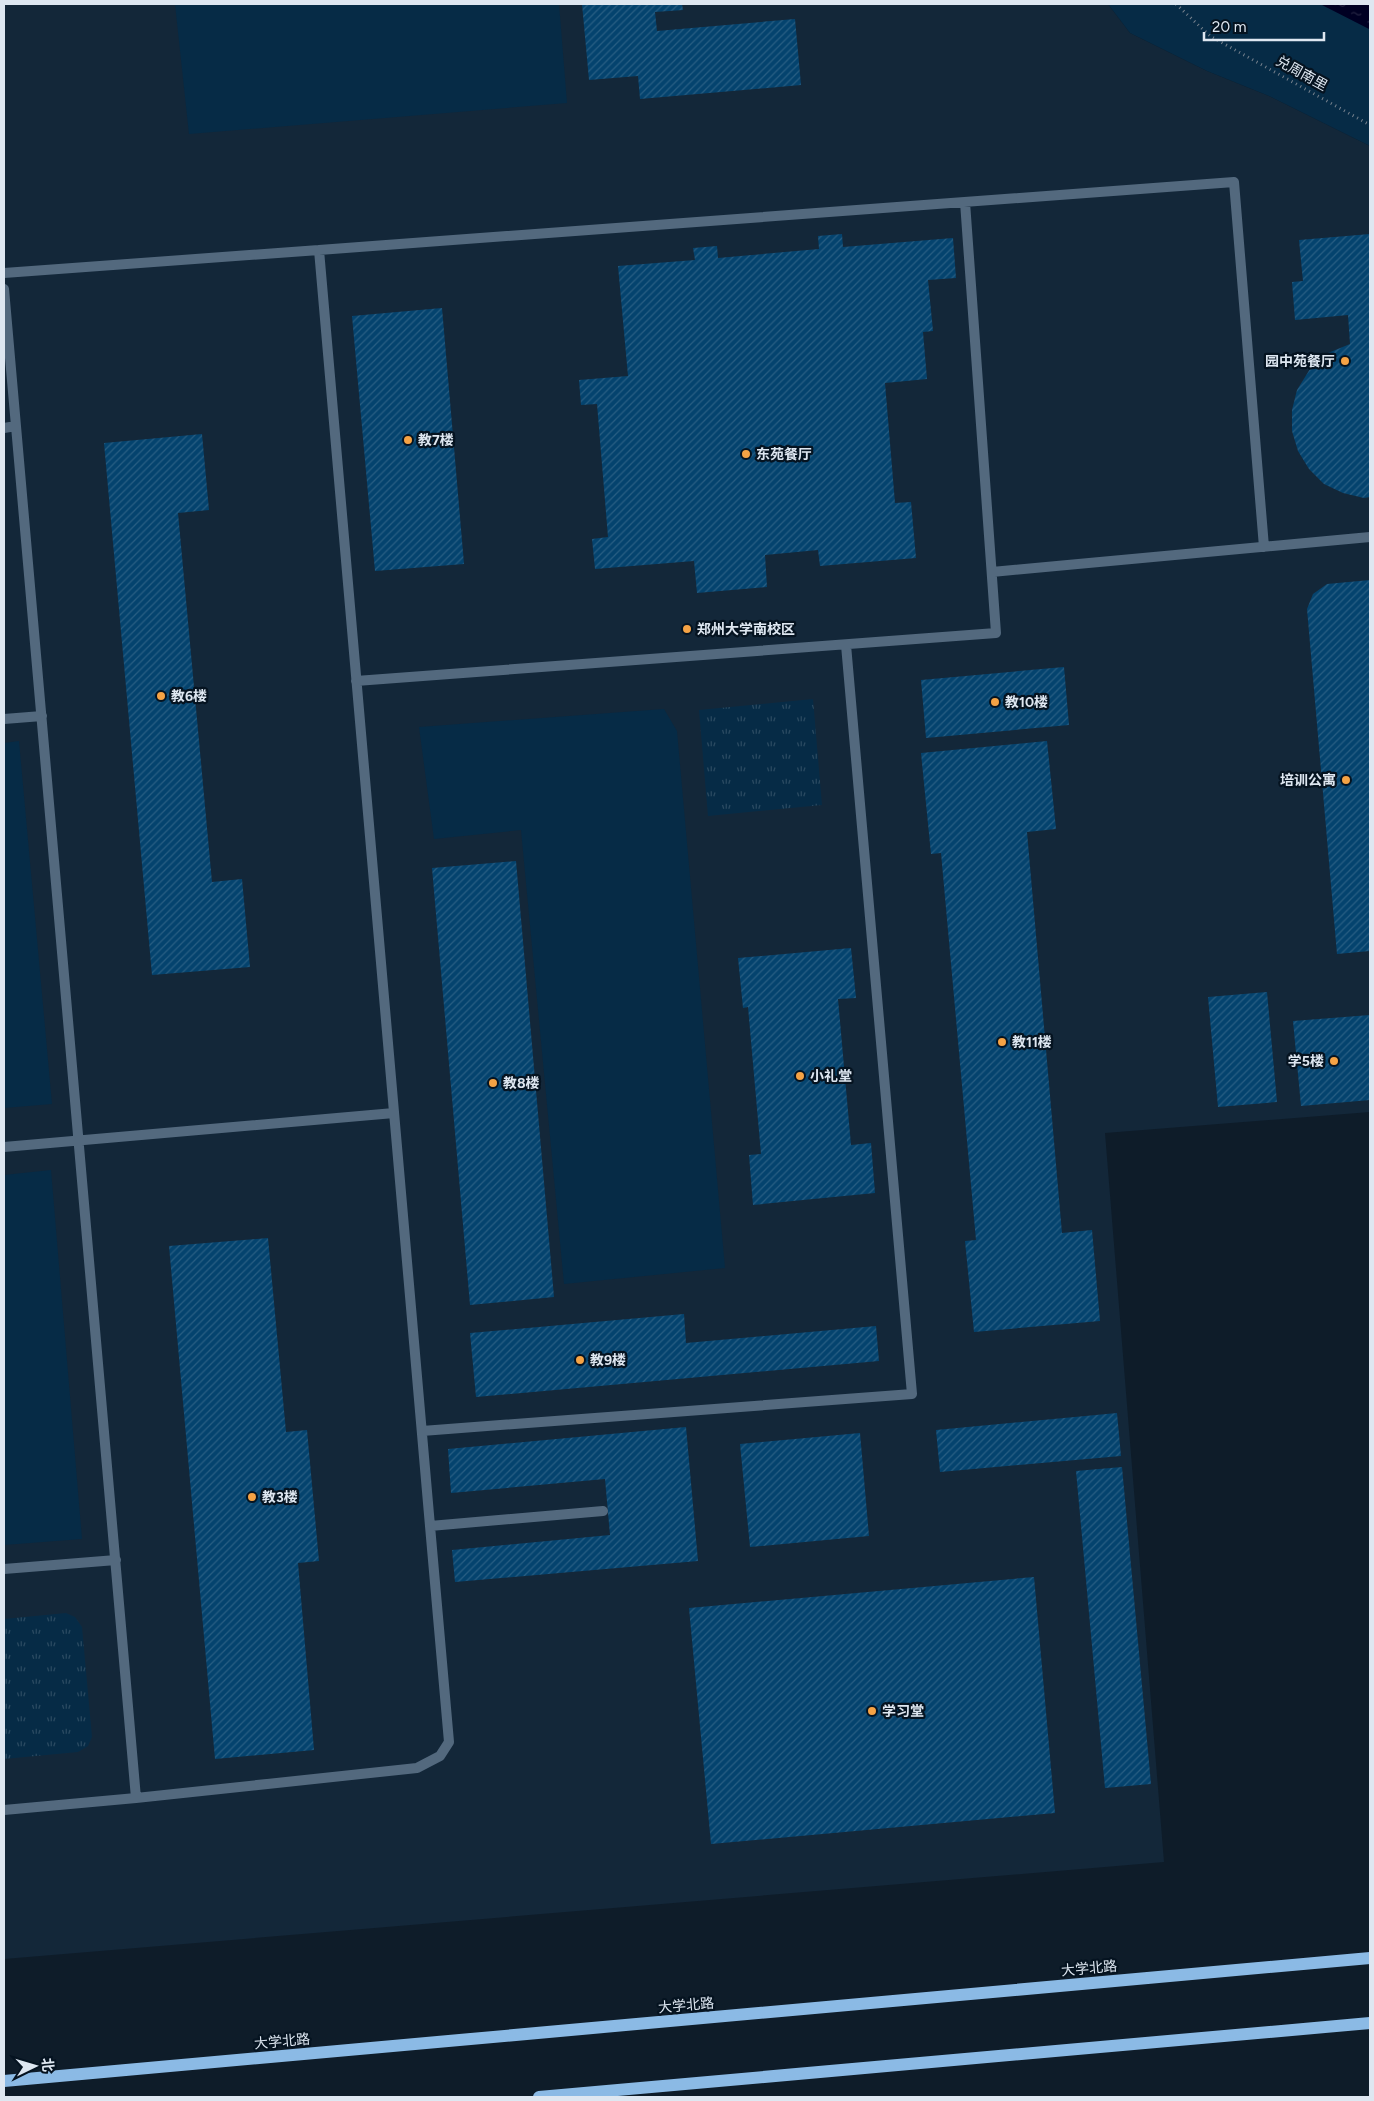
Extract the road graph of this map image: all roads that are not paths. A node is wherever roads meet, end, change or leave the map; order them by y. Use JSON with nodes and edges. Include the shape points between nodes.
{"nodes":[{"id":1,"x":965,"y":202,"type":"junction"},
{"id":2,"x":318,"y":250,"type":"junction"},
{"id":3,"x":4,"y":273,"type":"edge"},
{"id":4,"x":4,"y":289,"type":"edge"},
{"id":5,"x":16,"y":426,"type":"junction"},
{"id":6,"x":4,"y":428,"type":"edge"},
{"id":7,"x":1370,"y":538,"type":"edge"},
{"id":8,"x":1264,"y":547,"type":"junction"},
{"id":9,"x":992,"y":572,"type":"junction"},
{"id":10,"x":846,"y":645,"type":"junction"},
{"id":11,"x":356,"y":681,"type":"junction"},
{"id":12,"x":42,"y":716,"type":"junction"},
{"id":13,"x":4,"y":720,"type":"edge"},
{"id":14,"x":394,"y":1113,"type":"junction"},
{"id":15,"x":79,"y":1140,"type":"junction"},
{"id":16,"x":4,"y":1147,"type":"edge"},
{"id":17,"x":422,"y":1430,"type":"junction"},
{"id":18,"x":603,"y":1511,"type":"dead end"},
{"id":19,"x":430,"y":1526,"type":"junction"},
{"id":20,"x":116,"y":1560,"type":"junction"},
{"id":21,"x":4,"y":1569,"type":"edge"},
{"id":22,"x":136,"y":1798,"type":"junction"},
{"id":23,"x":4,"y":1810,"type":"edge"},
{"id":24,"x":1370,"y":1958,"type":"edge"},
{"id":25,"x":1370,"y":2022,"type":"edge"},
{"id":26,"x":4,"y":2081,"type":"edge"},
{"id":27,"x":539,"y":2097,"type":"edge"}],
"edges":[{"from":1,"to":2,"type":"lane"},
{"from":1,"to":8,"type":"lane","via":[[1234,182]]},
{"from":1,"to":9,"type":"lane"},
{"from":2,"to":3,"type":"lane"},
{"from":2,"to":11,"type":"lane"},
{"from":4,"to":5,"type":"lane"},
{"from":5,"to":6,"type":"lane"},
{"from":5,"to":12,"type":"lane"},
{"from":7,"to":8,"type":"lane"},
{"from":8,"to":9,"type":"lane"},
{"from":9,"to":10,"type":"lane","via":[[996,633]]},
{"from":10,"to":11,"type":"lane"},
{"from":10,"to":17,"type":"lane","via":[[912,1394]]},
{"from":11,"to":14,"type":"lane"},
{"from":12,"to":13,"type":"lane"},
{"from":12,"to":15,"type":"lane"},
{"from":14,"to":15,"type":"lane"},
{"from":14,"to":17,"type":"lane"},
{"from":15,"to":16,"type":"lane"},
{"from":15,"to":20,"type":"lane"},
{"from":17,"to":19,"type":"lane"},
{"from":18,"to":19,"type":"lane"},
{"from":19,"to":22,"type":"lane","via":[[449,1742],[440,1756],[417,1768]]},
{"from":20,"to":21,"type":"lane"},
{"from":20,"to":22,"type":"lane"},
{"from":22,"to":23,"type":"lane"},
{"from":24,"to":26,"type":"main road","name":"大学北路"},
{"from":25,"to":27,"type":"main road"}]}
